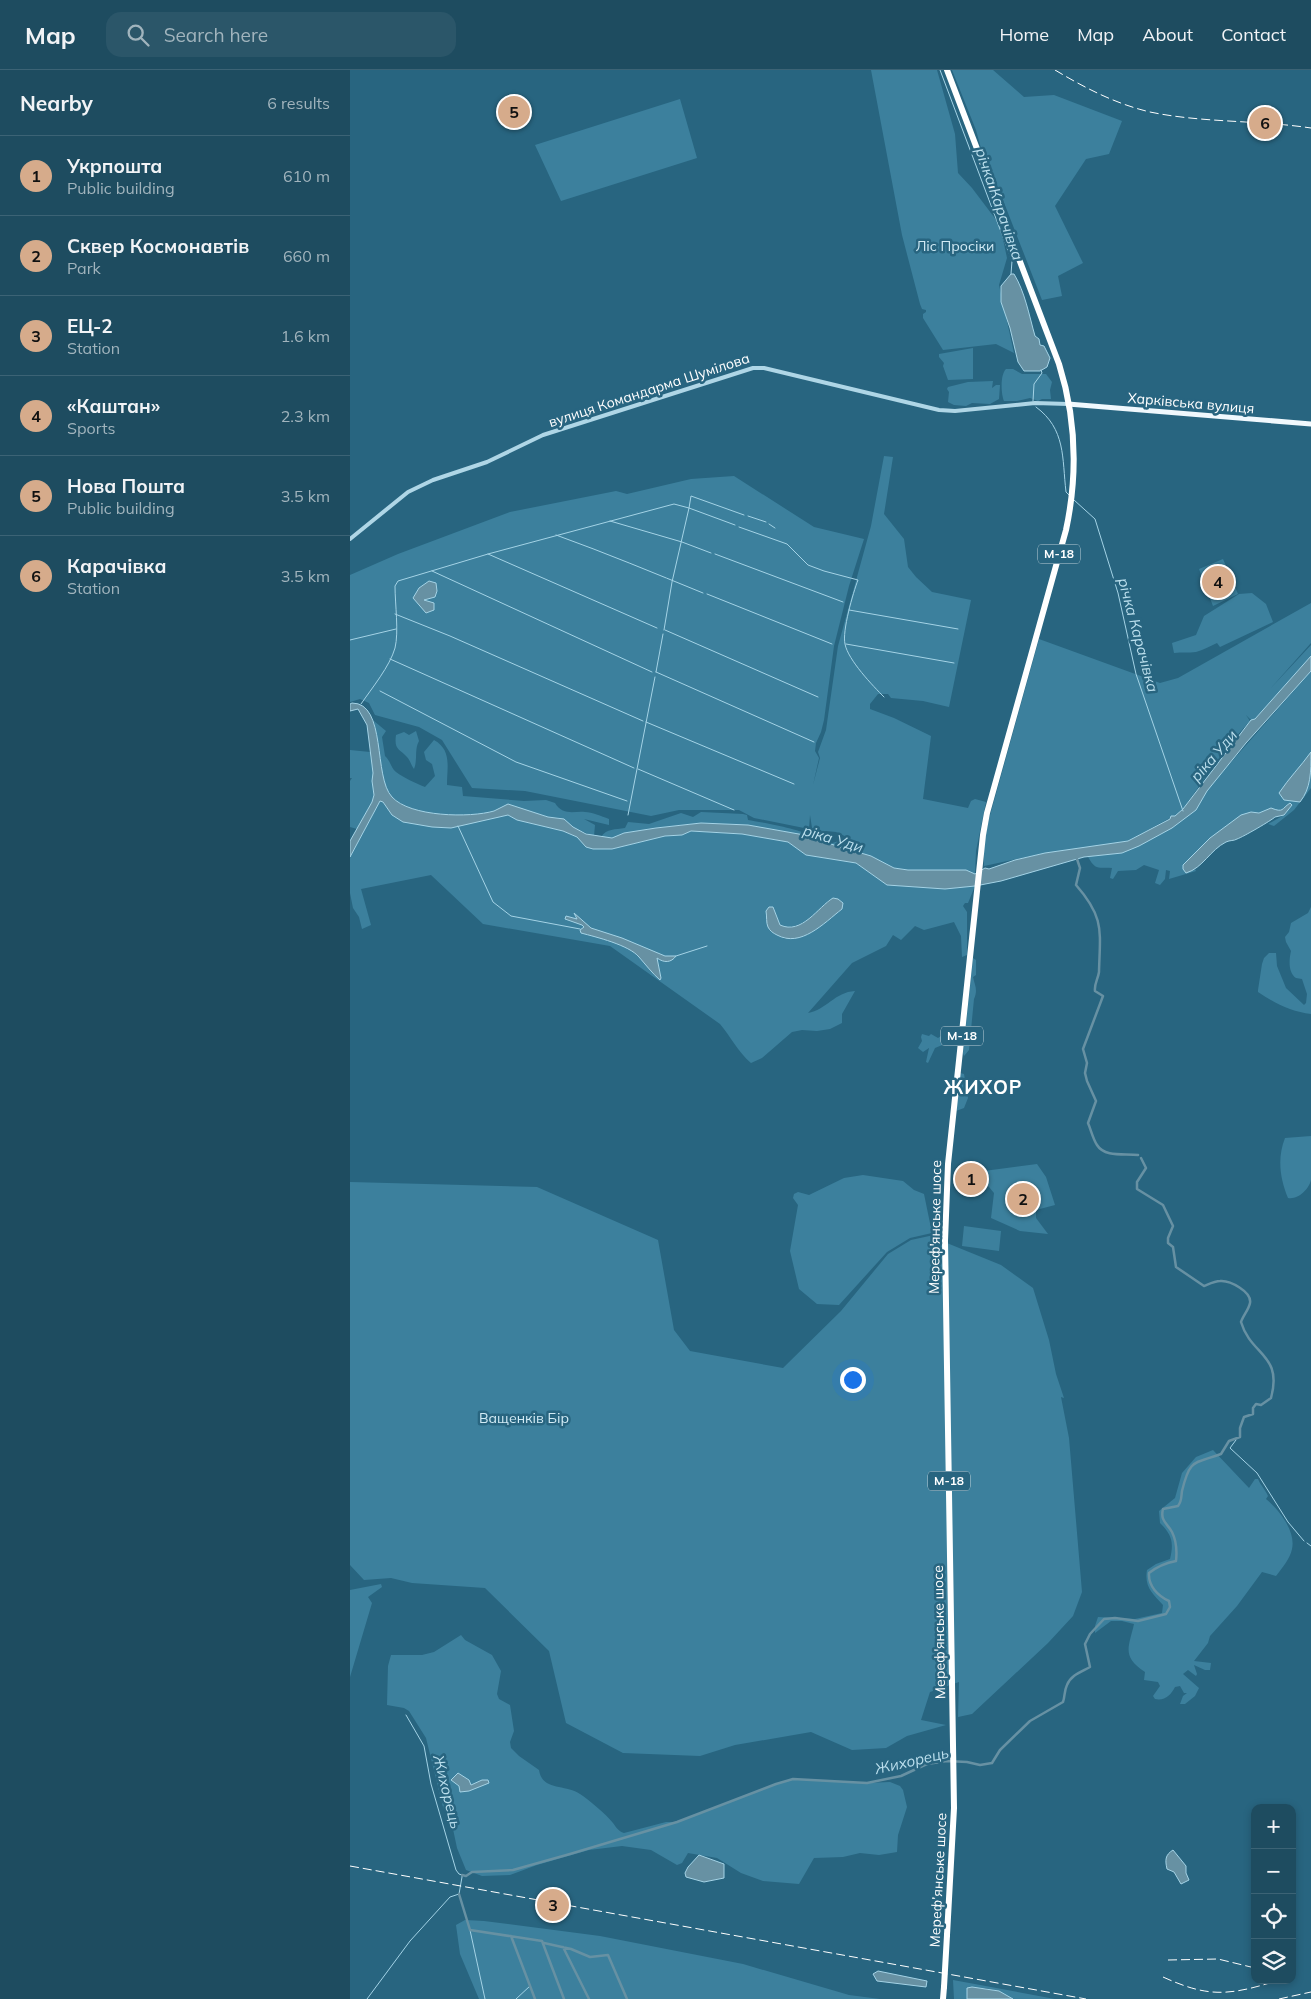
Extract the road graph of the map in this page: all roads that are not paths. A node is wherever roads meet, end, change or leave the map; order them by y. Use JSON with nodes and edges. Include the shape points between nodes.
{"nodes":[{"id":1,"x":948,"y":70,"type":"edge"},
{"id":2,"x":1068,"y":404,"type":"junction"},
{"id":3,"x":1311,"y":424,"type":"edge"},
{"id":4,"x":350,"y":539,"type":"edge"},
{"id":5,"x":953,"y":1761,"type":"joint"},
{"id":6,"x":943,"y":1999,"type":"edge"}],
"edges":[{"from":1,"to":2,"type":"highway","number":"М-18","via":[[1059,364]]},
{"from":2,"to":3,"type":"main road","name":"Харківська вулиця"},
{"from":2,"to":4,"type":"street","name":"вулиця Командарма Шумілова","via":[[1035,403],[939,410],[753,368],[544,435],[487,462],[433,480],[408,492]]},
{"from":2,"to":5,"type":"highway","name":"Мереф'янське шосе","number":"М-18","via":[[1074,452],[1073,488],[1068,518],[987,813],[948,1164],[945,1212]]},
{"from":5,"to":6,"type":"highway","name":"Мереф’янське шосе","number":"М-18","bridge":true,"via":[[954,1808]]}]}
